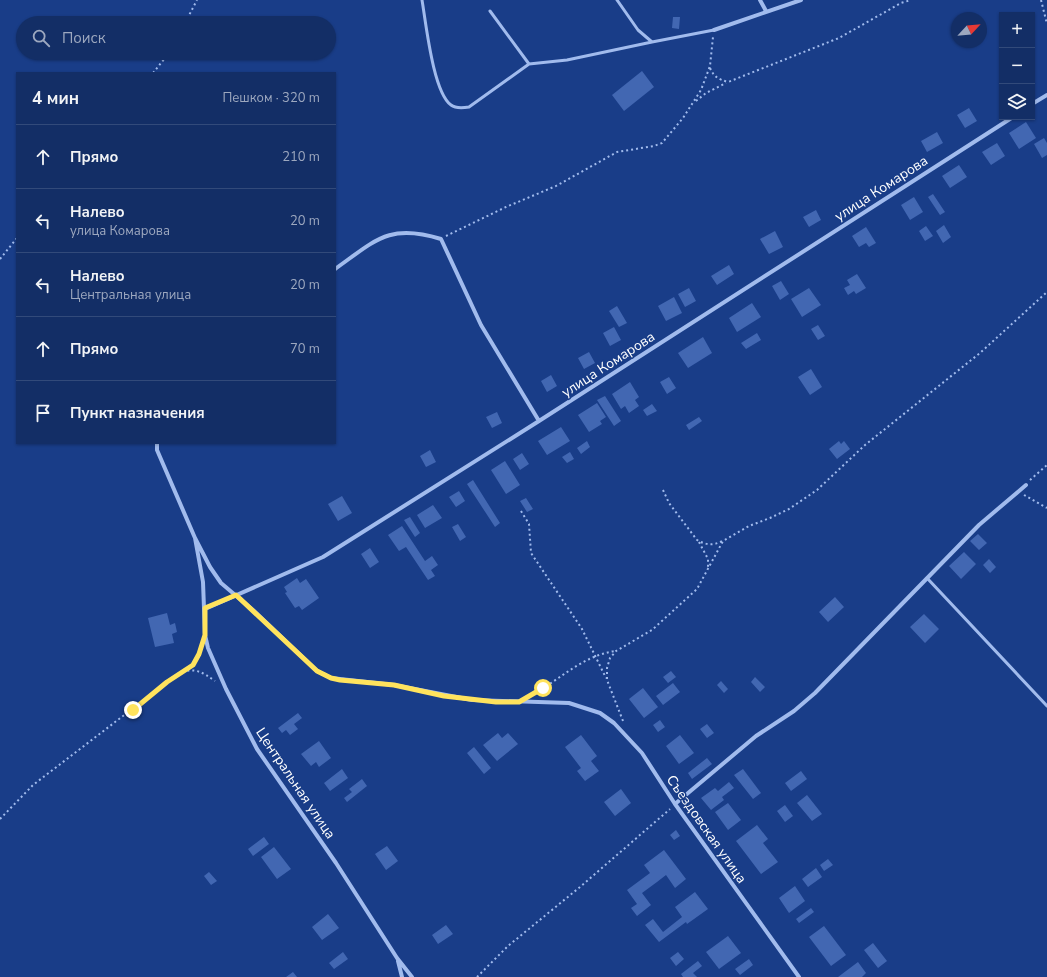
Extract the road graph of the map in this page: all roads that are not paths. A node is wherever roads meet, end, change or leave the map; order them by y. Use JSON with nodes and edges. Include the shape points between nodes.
{"nodes":[{"id":1,"x":422,"y":0,"type":"edge"},
{"id":2,"x":617,"y":0,"type":"edge"},
{"id":3,"x":760,"y":0,"type":"edge"},
{"id":4,"x":801,"y":0,"type":"edge"},
{"id":5,"x":490,"y":11,"type":"dead end"},
{"id":6,"x":766,"y":11,"type":"junction"},
{"id":7,"x":714,"y":30,"type":"joint"},
{"id":8,"x":652,"y":42,"type":"junction"},
{"id":9,"x":528,"y":64,"type":"junction"},
{"id":10,"x":1047,"y":95,"type":"edge"},
{"id":11,"x":1035,"y":102,"type":"edge"},
{"id":12,"x":1008,"y":120,"type":"edge"},
{"id":13,"x":336,"y":268,"type":"edge"},
{"id":14,"x":539,"y":421,"type":"junction"},
{"id":15,"x":157,"y":444,"type":"edge"},
{"id":16,"x":1026,"y":485,"type":"road end"},
{"id":17,"x":195,"y":538,"type":"junction"},
{"id":18,"x":927,"y":578,"type":"junction"},
{"id":19,"x":236,"y":595,"type":"junction"},
{"id":20,"x":205,"y":608,"type":"junction"},
{"id":21,"x":1047,"y":706,"type":"edge"},
{"id":22,"x":675,"y":804,"type":"junction"},
{"id":23,"x":397,"y":958,"type":"junction"},
{"id":24,"x":402,"y":977,"type":"edge"},
{"id":25,"x":412,"y":977,"type":"edge"},
{"id":26,"x":799,"y":977,"type":"edge"}],
"edges":[{"from":1,"to":9,"type":"lane","via":[[434,69],[442,93],[451,106],[461,109],[469,107]]},
{"from":2,"to":8,"type":"lane","via":[[638,30]]},
{"from":3,"to":6,"type":"street"},
{"from":4,"to":6,"type":"street"},
{"from":5,"to":9,"type":"lane"},
{"from":6,"to":7,"type":"street"},
{"from":7,"to":8,"type":"lane"},
{"from":8,"to":9,"type":"lane","via":[[567,60]]},
{"from":10,"to":11,"type":"street"},
{"from":12,"to":14,"type":"street","name":"улица Комарова"},
{"from":13,"to":14,"type":"street","via":[[389,234],[409,231],[441,239],[481,325]]},
{"from":14,"to":19,"type":"street","name":"улица Комарова","via":[[323,557]]},
{"from":15,"to":17,"type":"street","name":"Центральная улица","via":[[157,450]]},
{"from":16,"to":18,"type":"street","via":[[979,525]]},
{"from":17,"to":19,"type":"street","name":"Съездовская улица","via":[[220,583]]},
{"from":17,"to":20,"type":"street","name":"Центральная улица"},
{"from":18,"to":21,"type":"lane"},
{"from":18,"to":22,"type":"street","via":[[794,712],[751,740]]},
{"from":19,"to":20,"type":"street","name":"улица Комарова"},
{"from":19,"to":22,"type":"street","name":"Съездовская улица","via":[[317,671],[331,678],[394,685],[472,700],[569,703],[600,713],[629,738]]},
{"from":20,"to":23,"type":"street","name":"Центральная улица","via":[[205,635],[208,648],[257,750],[336,863]]},
{"from":22,"to":26,"type":"street","name":"Съездовская улица"},
{"from":23,"to":24,"type":"street"},
{"from":23,"to":25,"type":"street","name":"Центральная улица"}]}
